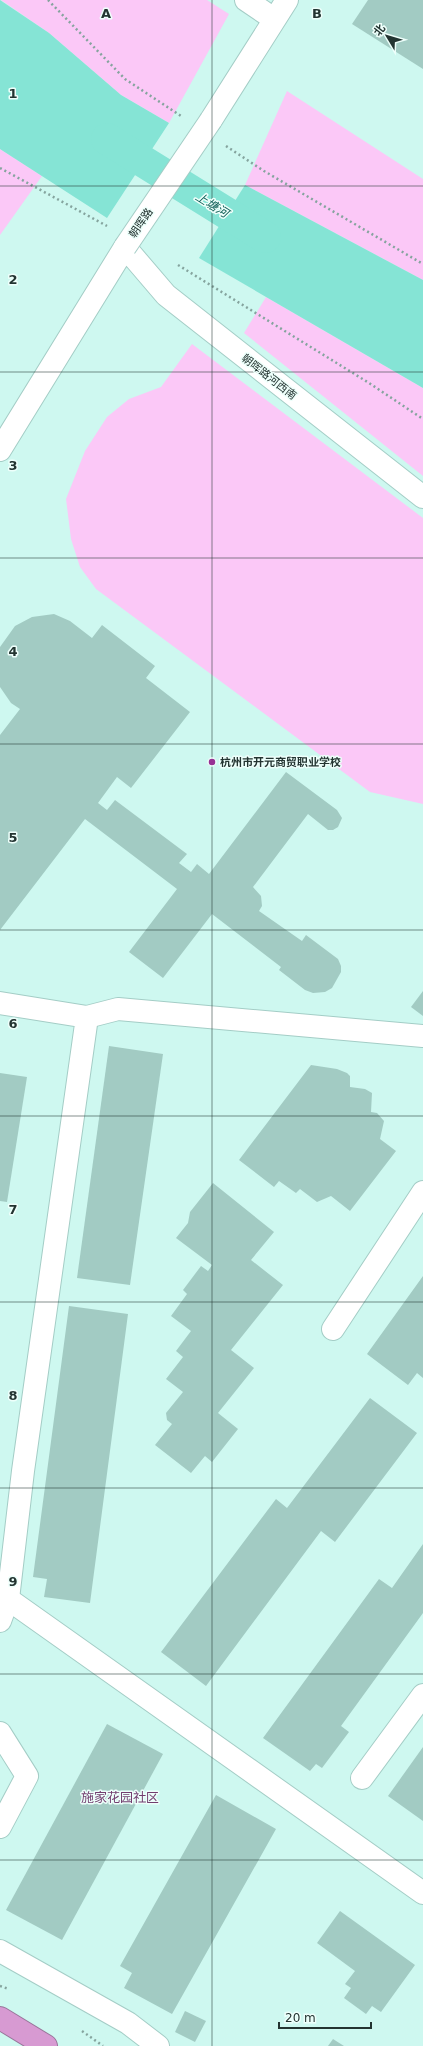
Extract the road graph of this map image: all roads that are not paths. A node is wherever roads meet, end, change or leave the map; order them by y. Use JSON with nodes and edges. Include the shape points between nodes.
{"nodes":[{"id":1,"x":246,"y":0,"type":"edge"},
{"id":2,"x":287,"y":0,"type":"edge"},
{"id":3,"x":274,"y":19,"type":"junction"},
{"id":4,"x":124,"y":247,"type":"junction"},
{"id":5,"x":0,"y":450,"type":"edge"},
{"id":6,"x":423,"y":497,"type":"edge"},
{"id":7,"x":0,"y":1003,"type":"edge"},
{"id":8,"x":87,"y":1017,"type":"junction"},
{"id":9,"x":423,"y":1036,"type":"edge"},
{"id":10,"x":423,"y":1192,"type":"edge"},
{"id":11,"x":333,"y":1329,"type":"dead end"},
{"id":12,"x":9,"y":1513,"type":"edge"},
{"id":13,"x":8,"y":1599,"type":"junction"},
{"id":14,"x":0,"y":1621,"type":"edge"},
{"id":15,"x":423,"y":1695,"type":"edge"},
{"id":16,"x":0,"y":1733,"type":"edge"},
{"id":17,"x":362,"y":1778,"type":"dead end"},
{"id":18,"x":0,"y":1827,"type":"edge"},
{"id":19,"x":423,"y":1893,"type":"edge"},
{"id":20,"x":0,"y":1951,"type":"edge"},
{"id":21,"x":0,"y":2018,"type":"edge"},
{"id":22,"x":46,"y":2046,"type":"edge"},
{"id":23,"x":158,"y":2046,"type":"edge"}],
"edges":[{"from":1,"to":3,"type":"street"},
{"from":2,"to":3,"type":"street","name":"朝晖路"},
{"from":3,"to":4,"type":"street","name":"朝晖路","bridge":true,"via":[[211,120]]},
{"from":4,"to":5,"type":"street","name":"朝晖路"},
{"from":4,"to":6,"type":"street","name":"朝晖路河西南","via":[[166,296]]},
{"from":7,"to":8,"type":"street"},
{"from":8,"to":9,"type":"street","via":[[118,1009]]},
{"from":8,"to":12,"type":"street"},
{"from":10,"to":11,"type":"street"},
{"from":12,"to":13,"type":"street"},
{"from":13,"to":14,"type":"street"},
{"from":13,"to":19,"type":"street"},
{"from":15,"to":17,"type":"street"},
{"from":16,"to":18,"type":"street","via":[[27,1776]]},
{"from":20,"to":23,"type":"street","via":[[128,2023]]},
{"from":21,"to":22,"type":"highway"}]}
